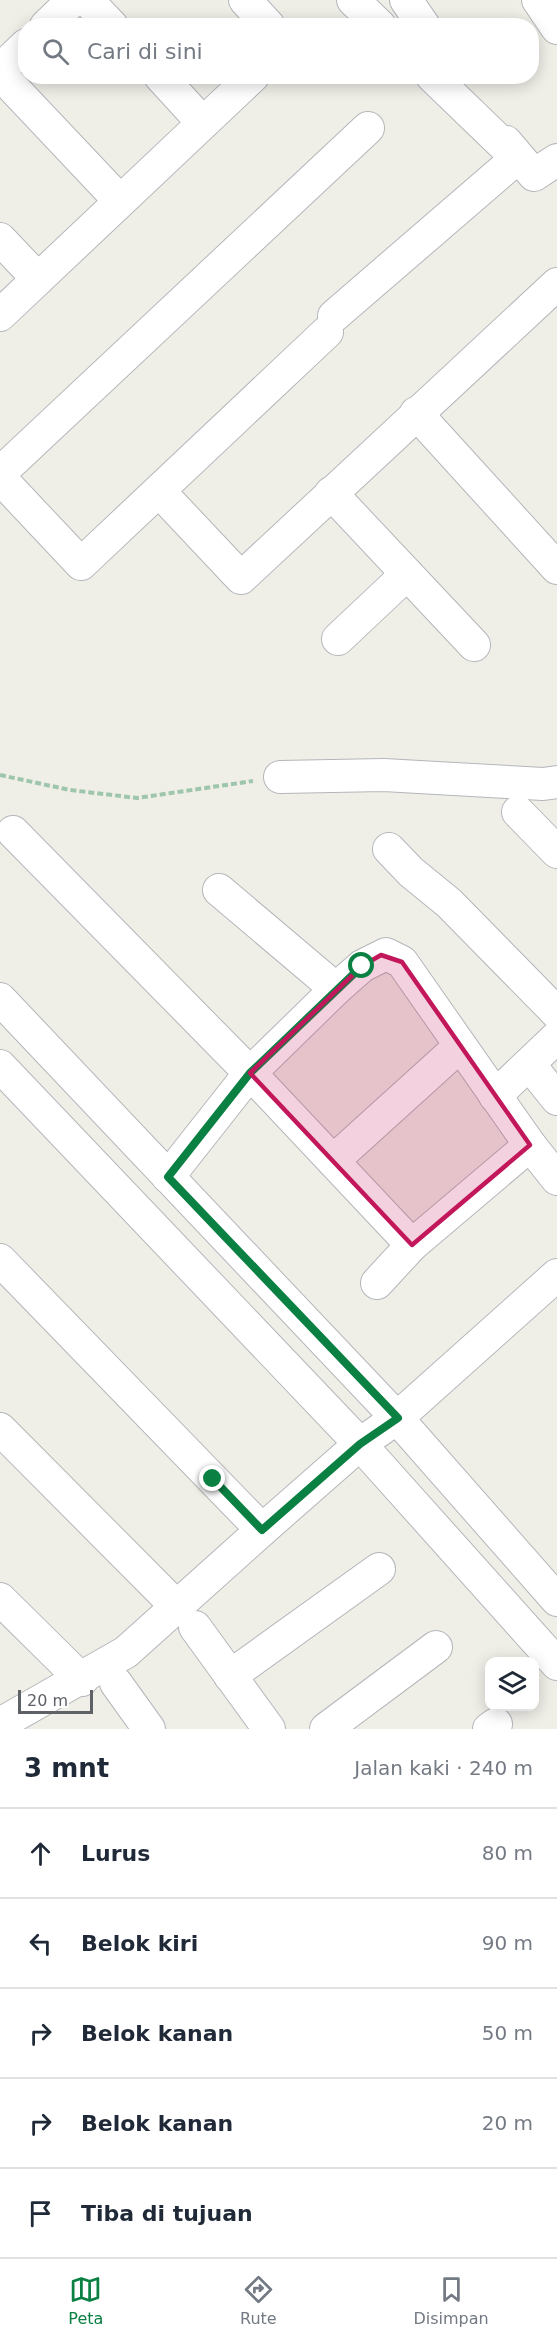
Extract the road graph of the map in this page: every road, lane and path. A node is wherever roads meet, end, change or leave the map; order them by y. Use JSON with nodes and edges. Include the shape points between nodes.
{"nodes":[{"id":1,"x":73,"y":0,"type":"edge"},
{"id":2,"x":87,"y":0,"type":"edge"},
{"id":3,"x":244,"y":0,"type":"edge"},
{"id":4,"x":353,"y":0,"type":"edge"},
{"id":5,"x":406,"y":0,"type":"edge"},
{"id":6,"x":538,"y":0,"type":"edge"},
{"id":7,"x":54,"y":18,"type":"edge"},
{"id":8,"x":104,"y":18,"type":"edge"},
{"id":9,"x":261,"y":18,"type":"edge"},
{"id":10,"x":372,"y":18,"type":"edge"},
{"id":11,"x":418,"y":18,"type":"edge"},
{"id":12,"x":557,"y":28,"type":"edge"},
{"id":13,"x":18,"y":52,"type":"edge"},
{"id":14,"x":0,"y":69,"type":"edge"},
{"id":15,"x":0,"y":74,"type":"edge"},
{"id":16,"x":167,"y":84,"type":"edge"},
{"id":17,"x":245,"y":84,"type":"edge"},
{"id":18,"x":440,"y":84,"type":"edge"},
{"id":19,"x":466,"y":84,"type":"edge"},
{"id":20,"x":204,"y":123,"type":"junction"},
{"id":21,"x":368,"y":128,"type":"dead end"},
{"id":22,"x":517,"y":158,"type":"junction"},
{"id":23,"x":557,"y":160,"type":"edge"},
{"id":24,"x":120,"y":201,"type":"junction"},
{"id":25,"x":0,"y":239,"type":"edge"},
{"id":26,"x":38,"y":279,"type":"junction"},
{"id":27,"x":557,"y":284,"type":"edge"},
{"id":28,"x":0,"y":315,"type":"edge"},
{"id":29,"x":416,"y":413,"type":"junction"},
{"id":30,"x":0,"y":476,"type":"edge"},
{"id":31,"x":159,"y":491,"type":"junction"},
{"id":32,"x":331,"y":493,"type":"junction"},
{"id":33,"x":557,"y":568,"type":"edge"},
{"id":34,"x":407,"y":574,"type":"junction"},
{"id":35,"x":338,"y":639,"type":"dead end"},
{"id":36,"x":474,"y":645,"type":"dead end"},
{"id":37,"x":0,"y":775,"type":"edge"},
{"id":38,"x":280,"y":777,"type":"joint"},
{"id":39,"x":557,"y":782,"type":"edge"},
{"id":40,"x":518,"y":812,"type":"dead end"},
{"id":41,"x":13,"y":832,"type":"dead end"},
{"id":42,"x":390,"y":849,"type":"dead end"},
{"id":43,"x":557,"y":852,"type":"edge"},
{"id":44,"x":219,"y":890,"type":"dead end"},
{"id":45,"x":336,"y":989,"type":"junction"},
{"id":46,"x":0,"y":999,"type":"edge"},
{"id":47,"x":557,"y":1012,"type":"edge"},
{"id":48,"x":557,"y":1037,"type":"edge"},
{"id":49,"x":36,"y":1039,"type":"junction"},
{"id":50,"x":460,"y":1046,"type":"junction"},
{"id":51,"x":529,"y":1064,"type":"junction"},
{"id":52,"x":250,"y":1073,"type":"junction"},
{"id":53,"x":3,"y":1075,"type":"edge"},
{"id":54,"x":495,"y":1096,"type":"junction"},
{"id":55,"x":557,"y":1099,"type":"edge"},
{"id":56,"x":530,"y":1145,"type":"junction"},
{"id":57,"x":333,"y":1161,"type":"junction"},
{"id":58,"x":168,"y":1177,"type":"junction"},
{"id":59,"x":557,"y":1179,"type":"edge"},
{"id":60,"x":412,"y":1245,"type":"junction"},
{"id":61,"x":0,"y":1260,"type":"edge"},
{"id":62,"x":557,"y":1275,"type":"edge"},
{"id":63,"x":377,"y":1283,"type":"dead end"},
{"id":64,"x":398,"y":1418,"type":"junction"},
{"id":65,"x":0,"y":1429,"type":"edge"},
{"id":66,"x":360,"y":1444,"type":"junction"},
{"id":67,"x":262,"y":1530,"type":"junction"},
{"id":68,"x":379,"y":1569,"type":"dead end"},
{"id":69,"x":0,"y":1599,"type":"edge"},
{"id":70,"x":557,"y":1600,"type":"edge"},
{"id":71,"x":186,"y":1617,"type":"junction"},
{"id":72,"x":436,"y":1647,"type":"dead end"},
{"id":73,"x":557,"y":1664,"type":"edge"},
{"id":74,"x":230,"y":1676,"type":"junction"},
{"id":75,"x":82,"y":1680,"type":"junction"},
{"id":76,"x":116,"y":1683,"type":"dead end"},
{"id":77,"x":0,"y":1725,"type":"edge"},
{"id":78,"x":149,"y":1729,"type":"edge"},
{"id":79,"x":268,"y":1729,"type":"edge"},
{"id":80,"x":326,"y":1729,"type":"edge"}],
"edges":[{"from":1,"to":7,"type":"street"},
{"from":2,"to":8,"type":"street"},
{"from":3,"to":9,"type":"street"},
{"from":4,"to":10,"type":"street"},
{"from":5,"to":11,"type":"street"},
{"from":6,"to":12,"type":"street"},
{"from":13,"to":14,"type":"street"},
{"from":15,"to":24,"type":"street"},
{"from":16,"to":20,"type":"street"},
{"from":17,"to":20,"type":"street"},
{"from":18,"to":22,"type":"street"},
{"from":19,"to":22,"type":"street"},
{"from":20,"to":24,"type":"street"},
{"from":21,"to":30,"type":"street"},
{"from":22,"to":23,"type":"street","via":[[534,175]]},
{"from":22,"to":31,"type":"street","via":[[331,324]]},
{"from":24,"to":26,"type":"street"},
{"from":25,"to":26,"type":"street"},
{"from":26,"to":28,"type":"street"},
{"from":27,"to":29,"type":"street"},
{"from":29,"to":32,"type":"street"},
{"from":29,"to":33,"type":"street"},
{"from":30,"to":31,"type":"street","via":[[81,564]]},
{"from":31,"to":32,"type":"street","via":[[241,578]]},
{"from":32,"to":34,"type":"street"},
{"from":34,"to":35,"type":"street"},
{"from":34,"to":36,"type":"street"},
{"from":37,"to":38,"type":"path","via":[[70,790],[137,798]]},
{"from":38,"to":39,"type":"street","via":[[384,775]]},
{"from":40,"to":43,"type":"street"},
{"from":41,"to":52,"type":"street"},
{"from":42,"to":47,"type":"street"},
{"from":44,"to":45,"type":"street"},
{"from":45,"to":50,"type":"street","via":[[370,961],[392,955],[402,962]]},
{"from":45,"to":52,"type":"street"},
{"from":46,"to":49,"type":"street"},
{"from":48,"to":51,"type":"street"},
{"from":49,"to":53,"type":"street"},
{"from":49,"to":58,"type":"street"},
{"from":50,"to":54,"type":"street"},
{"from":50,"to":57,"type":"street"},
{"from":51,"to":54,"type":"street"},
{"from":51,"to":55,"type":"street"},
{"from":52,"to":57,"type":"street"},
{"from":52,"to":58,"type":"street"},
{"from":53,"to":66,"type":"street"},
{"from":54,"to":56,"type":"street"},
{"from":56,"to":59,"type":"street"},
{"from":56,"to":60,"type":"street"},
{"from":57,"to":60,"type":"street"},
{"from":58,"to":64,"type":"street"},
{"from":60,"to":63,"type":"street"},
{"from":61,"to":67,"type":"street"},
{"from":62,"to":64,"type":"street"},
{"from":64,"to":66,"type":"street"},
{"from":64,"to":70,"type":"street"},
{"from":65,"to":71,"type":"street"},
{"from":66,"to":67,"type":"street"},
{"from":66,"to":73,"type":"street"},
{"from":67,"to":71,"type":"street"},
{"from":68,"to":74,"type":"street"},
{"from":69,"to":75,"type":"street"},
{"from":71,"to":74,"type":"street"},
{"from":71,"to":75,"type":"street"},
{"from":72,"to":80,"type":"street"},
{"from":74,"to":79,"type":"street"},
{"from":75,"to":77,"type":"street"},
{"from":76,"to":78,"type":"street"}]}
